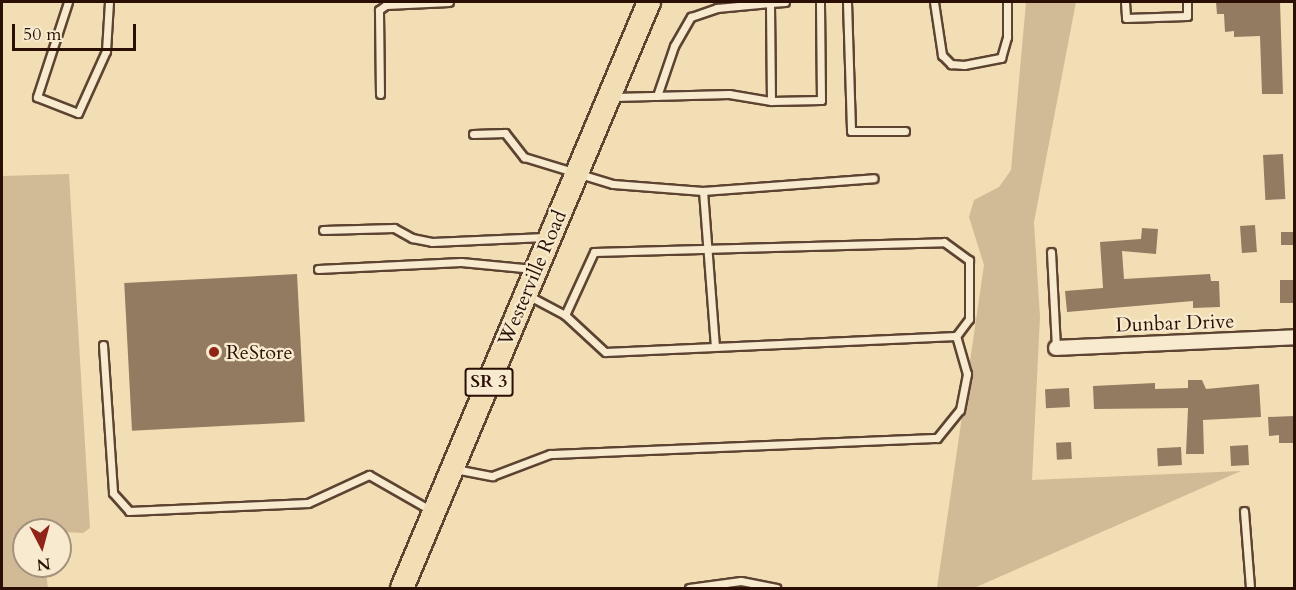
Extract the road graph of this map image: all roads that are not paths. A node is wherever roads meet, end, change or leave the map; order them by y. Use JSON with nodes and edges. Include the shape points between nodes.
{"nodes":[{"id":1,"x":68,"y":2,"type":"edge"},
{"id":2,"x":109,"y":2,"type":"edge"},
{"id":3,"x":449,"y":2,"type":"edge"},
{"id":4,"x":649,"y":2,"type":"edge"},
{"id":5,"x":785,"y":2,"type":"edge"},
{"id":6,"x":820,"y":2,"type":"edge"},
{"id":7,"x":847,"y":2,"type":"edge"},
{"id":8,"x":934,"y":2,"type":"edge"},
{"id":9,"x":1007,"y":2,"type":"edge"},
{"id":10,"x":1125,"y":2,"type":"edge"},
{"id":11,"x":1187,"y":2,"type":"edge"},
{"id":12,"x":770,"y":3,"type":"junction"},
{"id":13,"x":380,"y":94,"type":"dead end"},
{"id":14,"x":657,"y":96,"type":"junction"},
{"id":15,"x":608,"y":98,"type":"junction"},
{"id":16,"x":771,"y":101,"type":"junction"},
{"id":17,"x":905,"y":131,"type":"dead end"},
{"id":18,"x":473,"y":134,"type":"dead end"},
{"id":19,"x":576,"y":175,"type":"junction"},
{"id":20,"x":874,"y":178,"type":"dead end"},
{"id":21,"x":704,"y":191,"type":"junction"},
{"id":22,"x":323,"y":230,"type":"dead end"},
{"id":23,"x":550,"y":236,"type":"junction"},
{"id":24,"x":709,"y":248,"type":"junction"},
{"id":25,"x":1051,"y":252,"type":"dead end"},
{"id":26,"x":318,"y":269,"type":"dead end"},
{"id":27,"x":536,"y":269,"type":"junction"},
{"id":28,"x":526,"y":294,"type":"junction"},
{"id":29,"x":565,"y":315,"type":"junction"},
{"id":30,"x":956,"y":336,"type":"junction"},
{"id":31,"x":1294,"y":338,"type":"edge"},
{"id":32,"x":103,"y":345,"type":"dead end"},
{"id":33,"x":715,"y":347,"type":"junction"},
{"id":34,"x":1056,"y":348,"type":"joint"},
{"id":35,"x":452,"y":468,"type":"junction"},
{"id":36,"x":1244,"y":511,"type":"dead end"},
{"id":37,"x":434,"y":512,"type":"junction"},
{"id":38,"x":402,"y":588,"type":"edge"},
{"id":39,"x":689,"y":588,"type":"edge"},
{"id":40,"x":776,"y":588,"type":"edge"},
{"id":41,"x":1250,"y":588,"type":"edge"}],
"edges":[{"from":1,"to":2,"type":"lane","via":[[37,97],[78,113],[106,51]]},
{"from":3,"to":13,"type":"lane","via":[[386,5],[380,10]]},
{"from":4,"to":15,"type":"main road","name":"Westerville Road","number":"SR 3"},
{"from":5,"to":12,"type":"lane"},
{"from":6,"to":16,"type":"lane","via":[[821,100]]},
{"from":7,"to":17,"type":"lane","via":[[851,131]]},
{"from":8,"to":9,"type":"lane","via":[[942,55],[951,64],[964,65],[1001,58],[1007,37]]},
{"from":10,"to":11,"type":"lane","via":[[1126,18],[1187,16]]},
{"from":12,"to":14,"type":"lane","via":[[717,8],[691,17],[674,46]]},
{"from":12,"to":16,"type":"lane"},
{"from":14,"to":15,"type":"lane"},
{"from":14,"to":16,"type":"lane","via":[[729,94]]},
{"from":15,"to":19,"type":"main road","name":"Westerville Road","number":"SR 3"},
{"from":18,"to":19,"type":"lane","via":[[506,133],[525,157]]},
{"from":19,"to":21,"type":"lane","via":[[613,184]]},
{"from":19,"to":23,"type":"main road","name":"Westerville Road","number":"SR 3"},
{"from":20,"to":21,"type":"lane"},
{"from":21,"to":24,"type":"lane"},
{"from":22,"to":23,"type":"lane","via":[[394,228],[432,242]]},
{"from":23,"to":27,"type":"main road","name":"Westerville Road","number":"SR 3"},
{"from":24,"to":29,"type":"lane","via":[[594,252]]},
{"from":24,"to":30,"type":"lane","via":[[944,242],[969,260],[969,319]]},
{"from":24,"to":33,"type":"lane"},
{"from":25,"to":34,"type":"lane"},
{"from":26,"to":27,"type":"lane","via":[[461,262]]},
{"from":27,"to":28,"type":"main road","name":"Westerville Road","number":"SR 3"},
{"from":28,"to":29,"type":"lane"},
{"from":28,"to":35,"type":"main road","name":"Westerville Road","number":"SR 3"},
{"from":29,"to":33,"type":"lane","via":[[605,352]]},
{"from":30,"to":33,"type":"lane"},
{"from":30,"to":35,"type":"lane","via":[[967,374],[960,410],[936,438],[550,454],[492,476]]},
{"from":31,"to":34,"type":"street","name":"Dunbar Drive"},
{"from":32,"to":37,"type":"lane","via":[[113,493],[129,511],[308,503],[369,475]]},
{"from":35,"to":37,"type":"main road","name":"Westerville Road","number":"SR 3"},
{"from":36,"to":41,"type":"lane"},
{"from":37,"to":38,"type":"main road","name":"Westerville Road","number":"SR 3"},
{"from":39,"to":40,"type":"lane","via":[[741,581]]}]}
